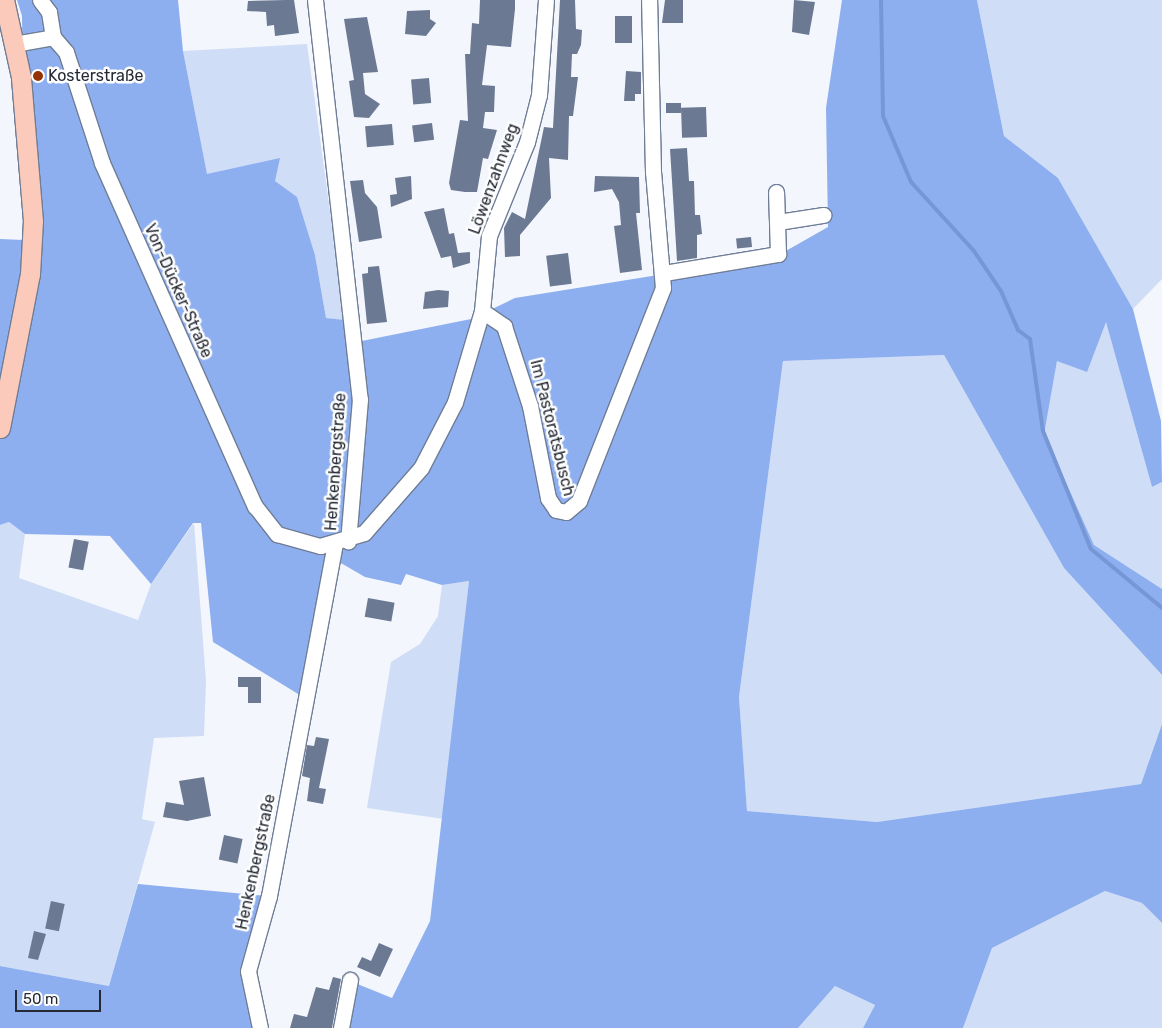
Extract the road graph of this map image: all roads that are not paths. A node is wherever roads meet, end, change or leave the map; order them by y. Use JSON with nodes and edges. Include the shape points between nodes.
{"nodes":[{"id":1,"x":4,"y":0,"type":"edge"},
{"id":2,"x":40,"y":0,"type":"edge"},
{"id":3,"x":315,"y":0,"type":"edge"},
{"id":4,"x":546,"y":0,"type":"edge"},
{"id":5,"x":649,"y":0,"type":"edge"},
{"id":6,"x":53,"y":37,"type":"junction"},
{"id":7,"x":14,"y":44,"type":"junction"},
{"id":8,"x":776,"y":192,"type":"dead end"},
{"id":9,"x":823,"y":215,"type":"dead end"},
{"id":10,"x":778,"y":222,"type":"junction"},
{"id":11,"x":664,"y":273,"type":"junction"},
{"id":12,"x":482,"y":311,"type":"junction"},
{"id":13,"x":0,"y":428,"type":"edge"},
{"id":14,"x":341,"y":543,"type":"junction"},
{"id":15,"x":350,"y":980,"type":"dead end"},
{"id":16,"x":260,"y":1028,"type":"edge"},
{"id":17,"x":341,"y":1028,"type":"edge"}],
"edges":[{"from":1,"to":7,"type":"main road"},
{"from":2,"to":6,"type":"street","via":[[49,12]]},
{"from":3,"to":14,"type":"street","name":"Henkenbergstraße","via":[[360,399]]},
{"from":4,"to":12,"type":"street","name":"Löwenzahnweg","via":[[539,95],[525,150],[489,236]]},
{"from":5,"to":11,"type":"street","name":"Im Pastoratsbusch","via":[[653,172]]},
{"from":6,"to":7,"type":"street"},
{"from":6,"to":14,"type":"street","name":"Von-Dücker-Straße","via":[[66,52],[102,163],[255,506],[268,526],[288,540]]},
{"from":7,"to":13,"type":"main road","via":[[25,117],[33,221],[30,274]]},
{"from":8,"to":10,"type":"street"},
{"from":9,"to":10,"type":"street"},
{"from":10,"to":11,"type":"street","via":[[778,254]]},
{"from":11,"to":12,"type":"street","name":"Im Pastoratsbusch","via":[[655,312],[588,482],[579,501],[566,512],[556,510],[548,498],[530,406],[504,326]]},
{"from":12,"to":14,"type":"street","via":[[466,375],[439,438],[387,508],[364,533]]},
{"from":14,"to":16,"type":"street","name":"Henkenbergstraße","via":[[269,896],[248,972]]},
{"from":15,"to":17,"type":"street"}]}
